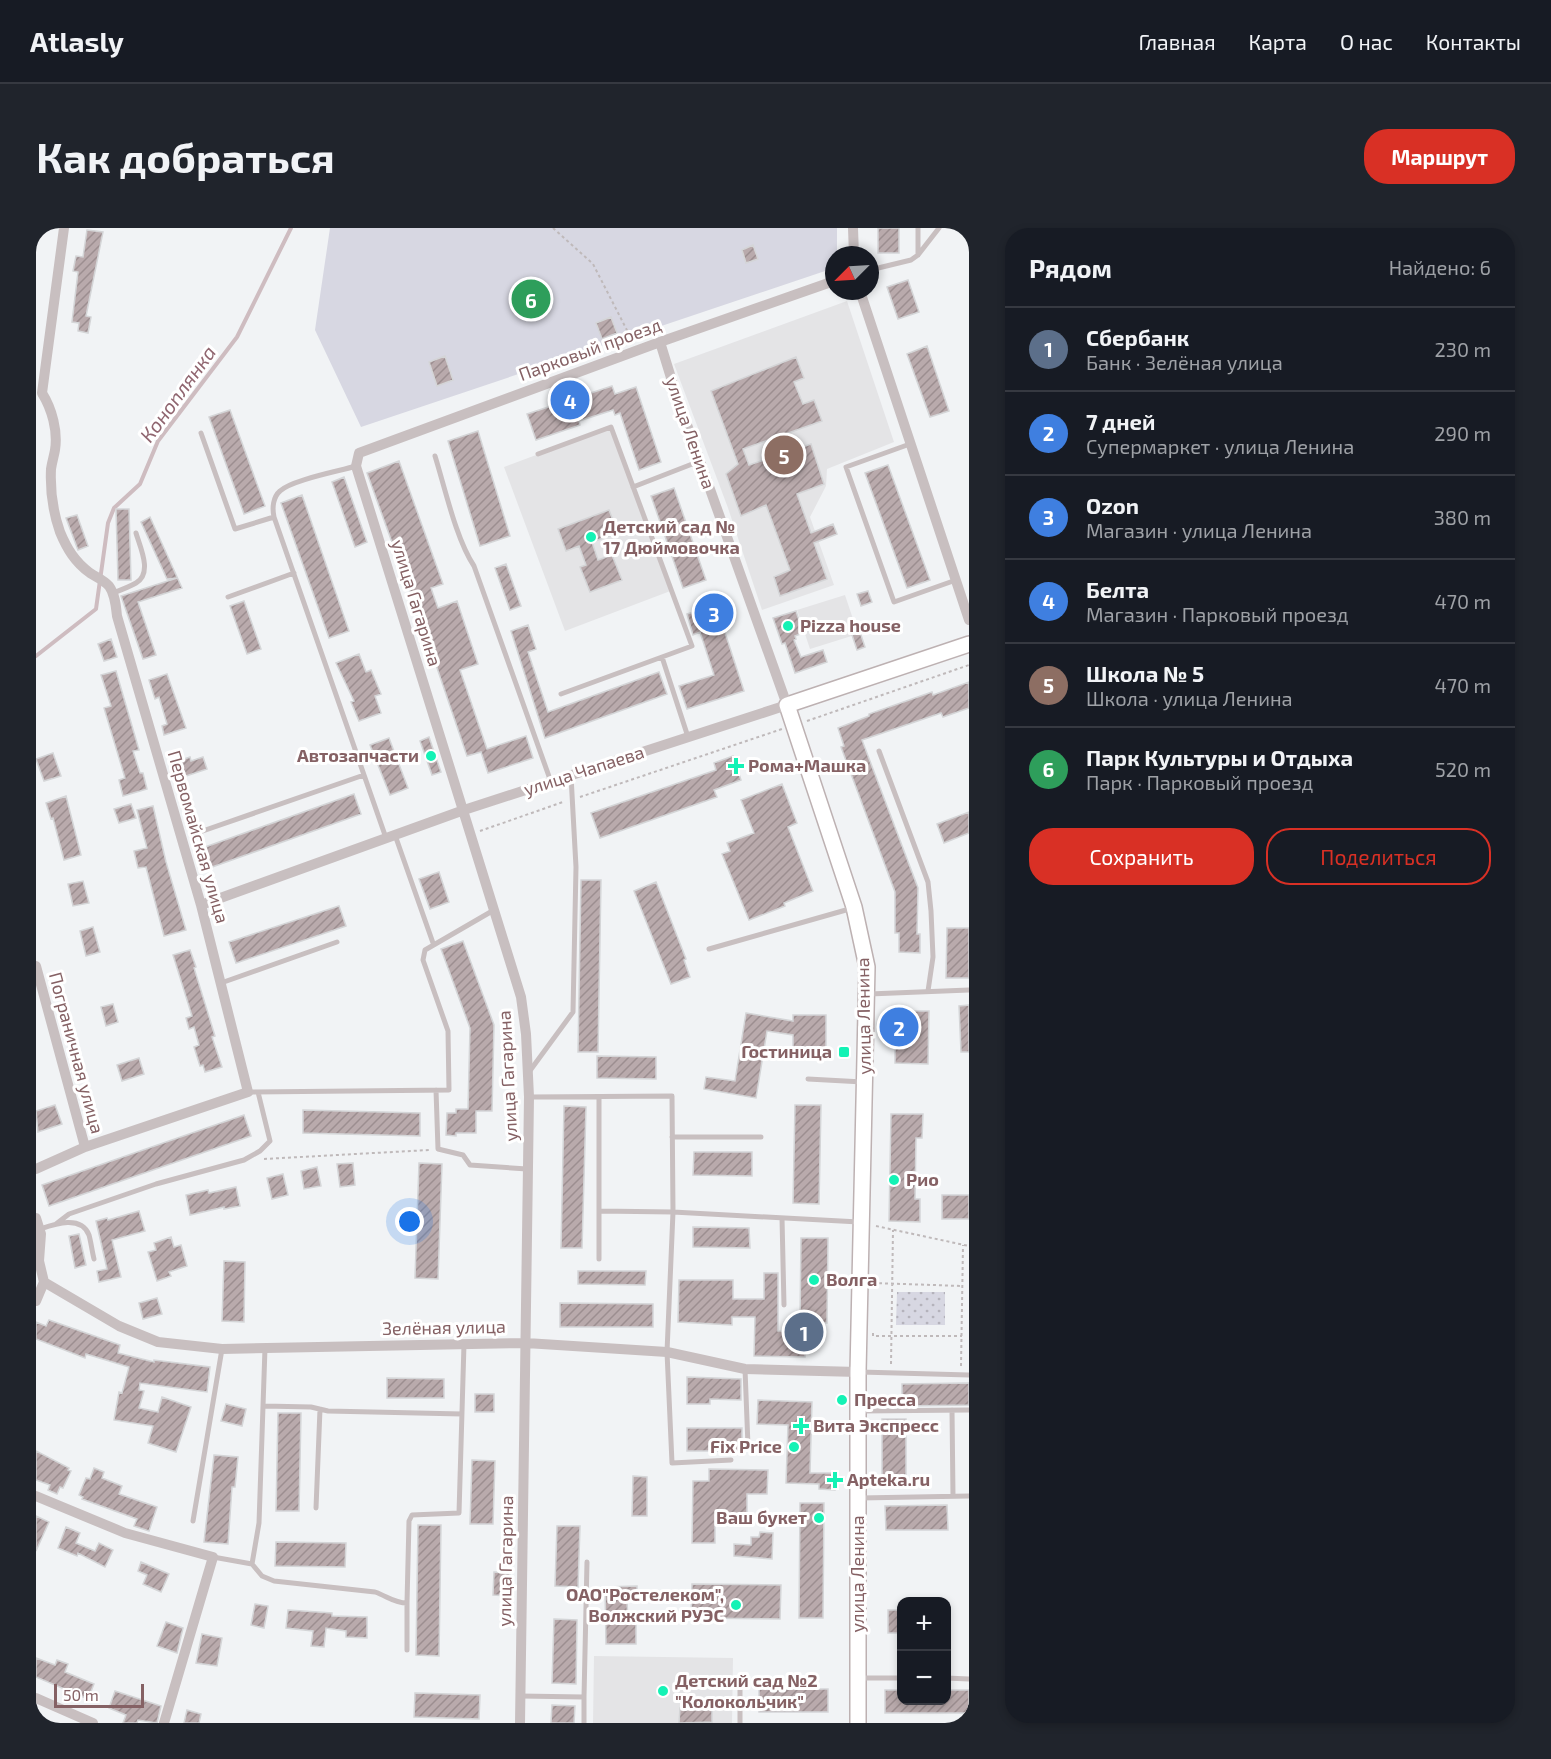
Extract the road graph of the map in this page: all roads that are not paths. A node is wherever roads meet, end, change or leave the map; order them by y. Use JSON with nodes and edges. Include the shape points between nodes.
{"nodes":[{"id":1,"x":64,"y":228,"type":"edge"},
{"id":2,"x":853,"y":228,"type":"edge"},
{"id":3,"x":918,"y":228,"type":"edge"},
{"id":4,"x":939,"y":228,"type":"edge"},
{"id":5,"x":854,"y":246,"type":"edge"},
{"id":6,"x":918,"y":255,"type":"junction"},
{"id":7,"x":879,"y":268,"type":"edge"},
{"id":8,"x":825,"y":284,"type":"edge"},
{"id":9,"x":863,"y":300,"type":"edge"},
{"id":10,"x":660,"y":342,"type":"junction"},
{"id":11,"x":39,"y":393,"type":"edge"},
{"id":12,"x":201,"y":433,"type":"dead end"},
{"id":13,"x":911,"y":444,"type":"junction"},
{"id":14,"x":538,"y":454,"type":"dead end"},
{"id":15,"x":435,"y":456,"type":"dead end"},
{"id":16,"x":700,"y":462,"type":"junction"},
{"id":17,"x":356,"y":466,"type":"junction"},
{"id":18,"x":633,"y":487,"type":"junction"},
{"id":19,"x":274,"y":517,"type":"junction"},
{"id":20,"x":136,"y":533,"type":"dead end"},
{"id":21,"x":294,"y":573,"type":"junction"},
{"id":22,"x":956,"y":580,"type":"junction"},
{"id":23,"x":110,"y":588,"type":"junction"},
{"id":24,"x":228,"y":597,"type":"dead end"},
{"id":25,"x":969,"y":620,"type":"edge"},
{"id":26,"x":969,"y":644,"type":"edge"},
{"id":27,"x":662,"y":657,"type":"junction"},
{"id":28,"x":561,"y":694,"type":"dead end"},
{"id":29,"x":787,"y":705,"type":"junction"},
{"id":30,"x":688,"y":737,"type":"junction"},
{"id":31,"x":879,"y":751,"type":"dead end"},
{"id":32,"x":364,"y":775,"type":"junction"},
{"id":33,"x":571,"y":776,"type":"junction"},
{"id":34,"x":551,"y":782,"type":"junction"},
{"id":35,"x":464,"y":810,"type":"junction"},
{"id":36,"x":194,"y":834,"type":"dead end"},
{"id":37,"x":391,"y":837,"type":"junction"},
{"id":38,"x":201,"y":905,"type":"junction"},
{"id":39,"x":854,"y":907,"type":"junction"},
{"id":40,"x":494,"y":910,"type":"junction"},
{"id":41,"x":337,"y":942,"type":"dead end"},
{"id":42,"x":433,"y":943,"type":"junction"},
{"id":43,"x":709,"y":949,"type":"dead end"},
{"id":44,"x":36,"y":966,"type":"edge"},
{"id":45,"x":221,"y":983,"type":"junction"},
{"id":46,"x":969,"y":990,"type":"edge"},
{"id":47,"x":928,"y":991,"type":"junction"},
{"id":48,"x":868,"y":994,"type":"junction"},
{"id":49,"x":528,"y":1073,"type":"junction"},
{"id":50,"x":808,"y":1079,"type":"dead end"},
{"id":51,"x":865,"y":1082,"type":"junction"},
{"id":52,"x":436,"y":1090,"type":"junction"},
{"id":53,"x":253,"y":1092,"type":"junction"},
{"id":54,"x":599,"y":1096,"type":"junction"},
{"id":55,"x":529,"y":1097,"type":"junction"},
{"id":56,"x":672,"y":1137,"type":"junction"},
{"id":57,"x":761,"y":1137,"type":"dead end"},
{"id":58,"x":85,"y":1147,"type":"junction"},
{"id":59,"x":36,"y":1168,"type":"edge"},
{"id":60,"x":528,"y":1169,"type":"junction"},
{"id":61,"x":598,"y":1211,"type":"junction"},
{"id":62,"x":673,"y":1212,"type":"junction"},
{"id":63,"x":36,"y":1218,"type":"edge"},
{"id":64,"x":783,"y":1218,"type":"junction"},
{"id":65,"x":861,"y":1222,"type":"junction"},
{"id":66,"x":56,"y":1224,"type":"junction"},
{"id":67,"x":40,"y":1230,"type":"junction"},
{"id":68,"x":599,"y":1258,"type":"dead end"},
{"id":69,"x":94,"y":1259,"type":"dead end"},
{"id":70,"x":37,"y":1260,"type":"edge"},
{"id":71,"x":44,"y":1282,"type":"junction"},
{"id":72,"x":36,"y":1301,"type":"edge"},
{"id":73,"x":784,"y":1305,"type":"dead end"},
{"id":74,"x":526,"y":1343,"type":"junction"},
{"id":75,"x":464,"y":1344,"type":"junction"},
{"id":76,"x":265,"y":1348,"type":"junction"},
{"id":77,"x":222,"y":1349,"type":"junction"},
{"id":78,"x":667,"y":1352,"type":"junction"},
{"id":79,"x":745,"y":1369,"type":"junction"},
{"id":80,"x":858,"y":1372,"type":"junction"},
{"id":81,"x":969,"y":1376,"type":"edge"},
{"id":82,"x":264,"y":1406,"type":"junction"},
{"id":83,"x":320,"y":1409,"type":"junction"},
{"id":84,"x":952,"y":1410,"type":"junction"},
{"id":85,"x":969,"y":1410,"type":"edge"},
{"id":86,"x":858,"y":1411,"type":"junction"},
{"id":87,"x":462,"y":1414,"type":"junction"},
{"id":88,"x":748,"y":1446,"type":"dead end"},
{"id":89,"x":731,"y":1460,"type":"dead end"},
{"id":90,"x":36,"y":1496,"type":"edge"},
{"id":91,"x":953,"y":1496,"type":"junction"},
{"id":92,"x":969,"y":1496,"type":"edge"},
{"id":93,"x":858,"y":1498,"type":"junction"},
{"id":94,"x":316,"y":1508,"type":"dead end"},
{"id":95,"x":193,"y":1521,"type":"dead end"},
{"id":96,"x":213,"y":1557,"type":"junction"},
{"id":97,"x":587,"y":1562,"type":"dead end"},
{"id":98,"x":252,"y":1564,"type":"junction"},
{"id":99,"x":407,"y":1603,"type":"junction"},
{"id":100,"x":407,"y":1650,"type":"dead end"},
{"id":101,"x":858,"y":1678,"type":"junction"},
{"id":102,"x":897,"y":1678,"type":"edge"},
{"id":103,"x":951,"y":1678,"type":"edge"},
{"id":104,"x":740,"y":1679,"type":"dead end"},
{"id":105,"x":969,"y":1679,"type":"edge"},
{"id":106,"x":520,"y":1696,"type":"junction"},
{"id":107,"x":584,"y":1697,"type":"junction"},
{"id":108,"x":36,"y":1698,"type":"edge"},
{"id":109,"x":93,"y":1723,"type":"edge"},
{"id":110,"x":164,"y":1723,"type":"edge"},
{"id":111,"x":520,"y":1723,"type":"edge"},
{"id":112,"x":584,"y":1723,"type":"edge"},
{"id":113,"x":740,"y":1723,"type":"edge"},
{"id":114,"x":858,"y":1723,"type":"edge"}],
"edges":[{"from":1,"to":11,"type":"street"},
{"from":2,"to":5,"type":"street"},
{"from":3,"to":6,"type":"lane"},
{"from":4,"to":6,"type":"lane"},
{"from":6,"to":7,"type":"lane"},
{"from":8,"to":10,"type":"street","name":"Парковый проезд"},
{"from":9,"to":13,"type":"street"},
{"from":10,"to":16,"type":"street","name":"улица Ленина"},
{"from":10,"to":17,"type":"street","name":"Парковый проезд","via":[[359,453]]},
{"from":11,"to":23,"type":"street","via":[[48,402],[55,430],[51,467],[53,508],[60,533],[72,557]]},
{"from":12,"to":19,"type":"lane","via":[[235,529]]},
{"from":13,"to":22,"type":"street"},
{"from":13,"to":22,"type":"lane","via":[[846,467],[894,602]]},
{"from":14,"to":18,"type":"lane","via":[[611,427]]},
{"from":15,"to":34,"type":"lane"},
{"from":16,"to":18,"type":"lane"},
{"from":16,"to":29,"type":"street","name":"улица Ленина"},
{"from":17,"to":19,"type":"lane","via":[[280,490],[272,510]]},
{"from":17,"to":35,"type":"street","name":"улица Гагарина"},
{"from":18,"to":27,"type":"lane","via":[[692,646]]},
{"from":19,"to":21,"type":"lane"},
{"from":20,"to":23,"type":"lane","via":[[144,561],[141,579],[135,584]]},
{"from":21,"to":24,"type":"lane"},
{"from":21,"to":32,"type":"lane"},
{"from":22,"to":25,"type":"street"},
{"from":23,"to":38,"type":"street","name":"Первомайская улица"},
{"from":26,"to":29,"type":"main road","name":"улица Чапаева"},
{"from":27,"to":28,"type":"lane"},
{"from":27,"to":30,"type":"lane"},
{"from":29,"to":30,"type":"street","name":"улица Чапаева"},
{"from":29,"to":39,"type":"main road","name":"улица Ленина"},
{"from":30,"to":33,"type":"street","name":"улица Чапаева"},
{"from":31,"to":47,"type":"lane","via":[[928,882],[933,957]]},
{"from":32,"to":36,"type":"lane"},
{"from":32,"to":37,"type":"lane"},
{"from":33,"to":34,"type":"street","name":"улица Чапаева"},
{"from":33,"to":49,"type":"lane","via":[[576,867],[573,1012]]},
{"from":34,"to":35,"type":"street","name":"улица Чапаева"},
{"from":35,"to":37,"type":"street","name":"улица Чапаева"},
{"from":35,"to":40,"type":"street","name":"улица Гагарина"},
{"from":37,"to":38,"type":"street","name":"улица Чапаева"},
{"from":37,"to":42,"type":"lane"},
{"from":38,"to":45,"type":"street","name":"Первомайская улица"},
{"from":39,"to":43,"type":"lane"},
{"from":39,"to":48,"type":"main road","name":"улица Ленина","via":[[867,967]]},
{"from":40,"to":42,"type":"lane"},
{"from":40,"to":49,"type":"street","name":"улица Гагарина","via":[[520,997]]},
{"from":41,"to":45,"type":"lane"},
{"from":42,"to":52,"type":"lane","via":[[425,950],[423,960],[448,1031],[449,1090]]},
{"from":44,"to":58,"type":"street","name":"Пограничная улица"},
{"from":45,"to":53,"type":"street","name":"Первомайская улица"},
{"from":46,"to":47,"type":"lane"},
{"from":47,"to":48,"type":"lane"},
{"from":48,"to":51,"type":"main road","name":"улица Ленина"},
{"from":49,"to":55,"type":"street","name":"улица Гагарина"},
{"from":50,"to":51,"type":"lane"},
{"from":51,"to":65,"type":"main road","name":"улица Ленина"},
{"from":52,"to":53,"type":"lane"},
{"from":52,"to":60,"type":"lane","via":[[438,1149],[464,1155],[470,1165]]},
{"from":53,"to":58,"type":"street"},
{"from":53,"to":66,"type":"lane","via":[[270,1140],[260,1151],[244,1161],[156,1184],[69,1214]]},
{"from":54,"to":55,"type":"lane"},
{"from":54,"to":56,"type":"lane","via":[[672,1096]]},
{"from":54,"to":61,"type":"lane"},
{"from":55,"to":60,"type":"street","name":"улица Гагарина"},
{"from":56,"to":57,"type":"lane"},
{"from":56,"to":62,"type":"lane"},
{"from":58,"to":59,"type":"street"},
{"from":60,"to":74,"type":"street","name":"улица Гагарина"},
{"from":61,"to":62,"type":"lane"},
{"from":61,"to":68,"type":"lane"},
{"from":62,"to":64,"type":"lane"},
{"from":62,"to":78,"type":"lane"},
{"from":63,"to":67,"type":"street"},
{"from":64,"to":65,"type":"lane"},
{"from":64,"to":73,"type":"lane"},
{"from":65,"to":80,"type":"main road","name":"улица Ленина"},
{"from":66,"to":67,"type":"lane"},
{"from":66,"to":69,"type":"lane","via":[[75,1223],[84,1228]]},
{"from":67,"to":70,"type":"street"},
{"from":70,"to":71,"type":"street"},
{"from":71,"to":72,"type":"street"},
{"from":71,"to":77,"type":"street","name":"Зелёная улица","via":[[141,1336],[158,1342]]},
{"from":74,"to":75,"type":"street","name":"Зелёная улица"},
{"from":74,"to":78,"type":"street","name":"Зелёная улица"},
{"from":74,"to":106,"type":"street","name":"улица Гагарина"},
{"from":75,"to":76,"type":"street","name":"Зелёная улица"},
{"from":75,"to":87,"type":"lane"},
{"from":76,"to":77,"type":"street","name":"Зелёная улица"},
{"from":76,"to":82,"type":"lane"},
{"from":77,"to":95,"type":"lane"},
{"from":78,"to":79,"type":"street","name":"Зелёная улица"},
{"from":78,"to":89,"type":"lane","via":[[672,1463]]},
{"from":79,"to":80,"type":"street","name":"Зелёная улица"},
{"from":79,"to":88,"type":"lane"},
{"from":80,"to":81,"type":"lane"},
{"from":80,"to":86,"type":"main road","name":"улица Ленина"},
{"from":82,"to":83,"type":"lane"},
{"from":82,"to":98,"type":"lane","via":[[259,1522]]},
{"from":83,"to":87,"type":"lane"},
{"from":83,"to":94,"type":"lane"},
{"from":84,"to":85,"type":"lane"},
{"from":84,"to":86,"type":"lane"},
{"from":84,"to":91,"type":"lane"},
{"from":86,"to":93,"type":"main road","name":"улица Ленина"},
{"from":87,"to":99,"type":"lane","via":[[459,1513],[412,1515]]},
{"from":90,"to":96,"type":"street","via":[[125,1533]]},
{"from":91,"to":92,"type":"lane"},
{"from":91,"to":93,"type":"lane"},
{"from":93,"to":101,"type":"main road","name":"улица Ленина"},
{"from":96,"to":98,"type":"lane"},
{"from":96,"to":110,"type":"street"},
{"from":97,"to":107,"type":"lane"},
{"from":98,"to":99,"type":"lane","via":[[262,1576],[274,1581],[375,1592],[396,1603]]},
{"from":99,"to":100,"type":"lane"},
{"from":101,"to":102,"type":"lane"},
{"from":101,"to":114,"type":"main road","name":"улица Ленина"},
{"from":103,"to":105,"type":"lane"},
{"from":104,"to":113,"type":"lane"},
{"from":106,"to":107,"type":"lane"},
{"from":106,"to":111,"type":"street","name":"улица Гагарина"},
{"from":107,"to":112,"type":"lane"},
{"from":108,"to":109,"type":"street"}]}
